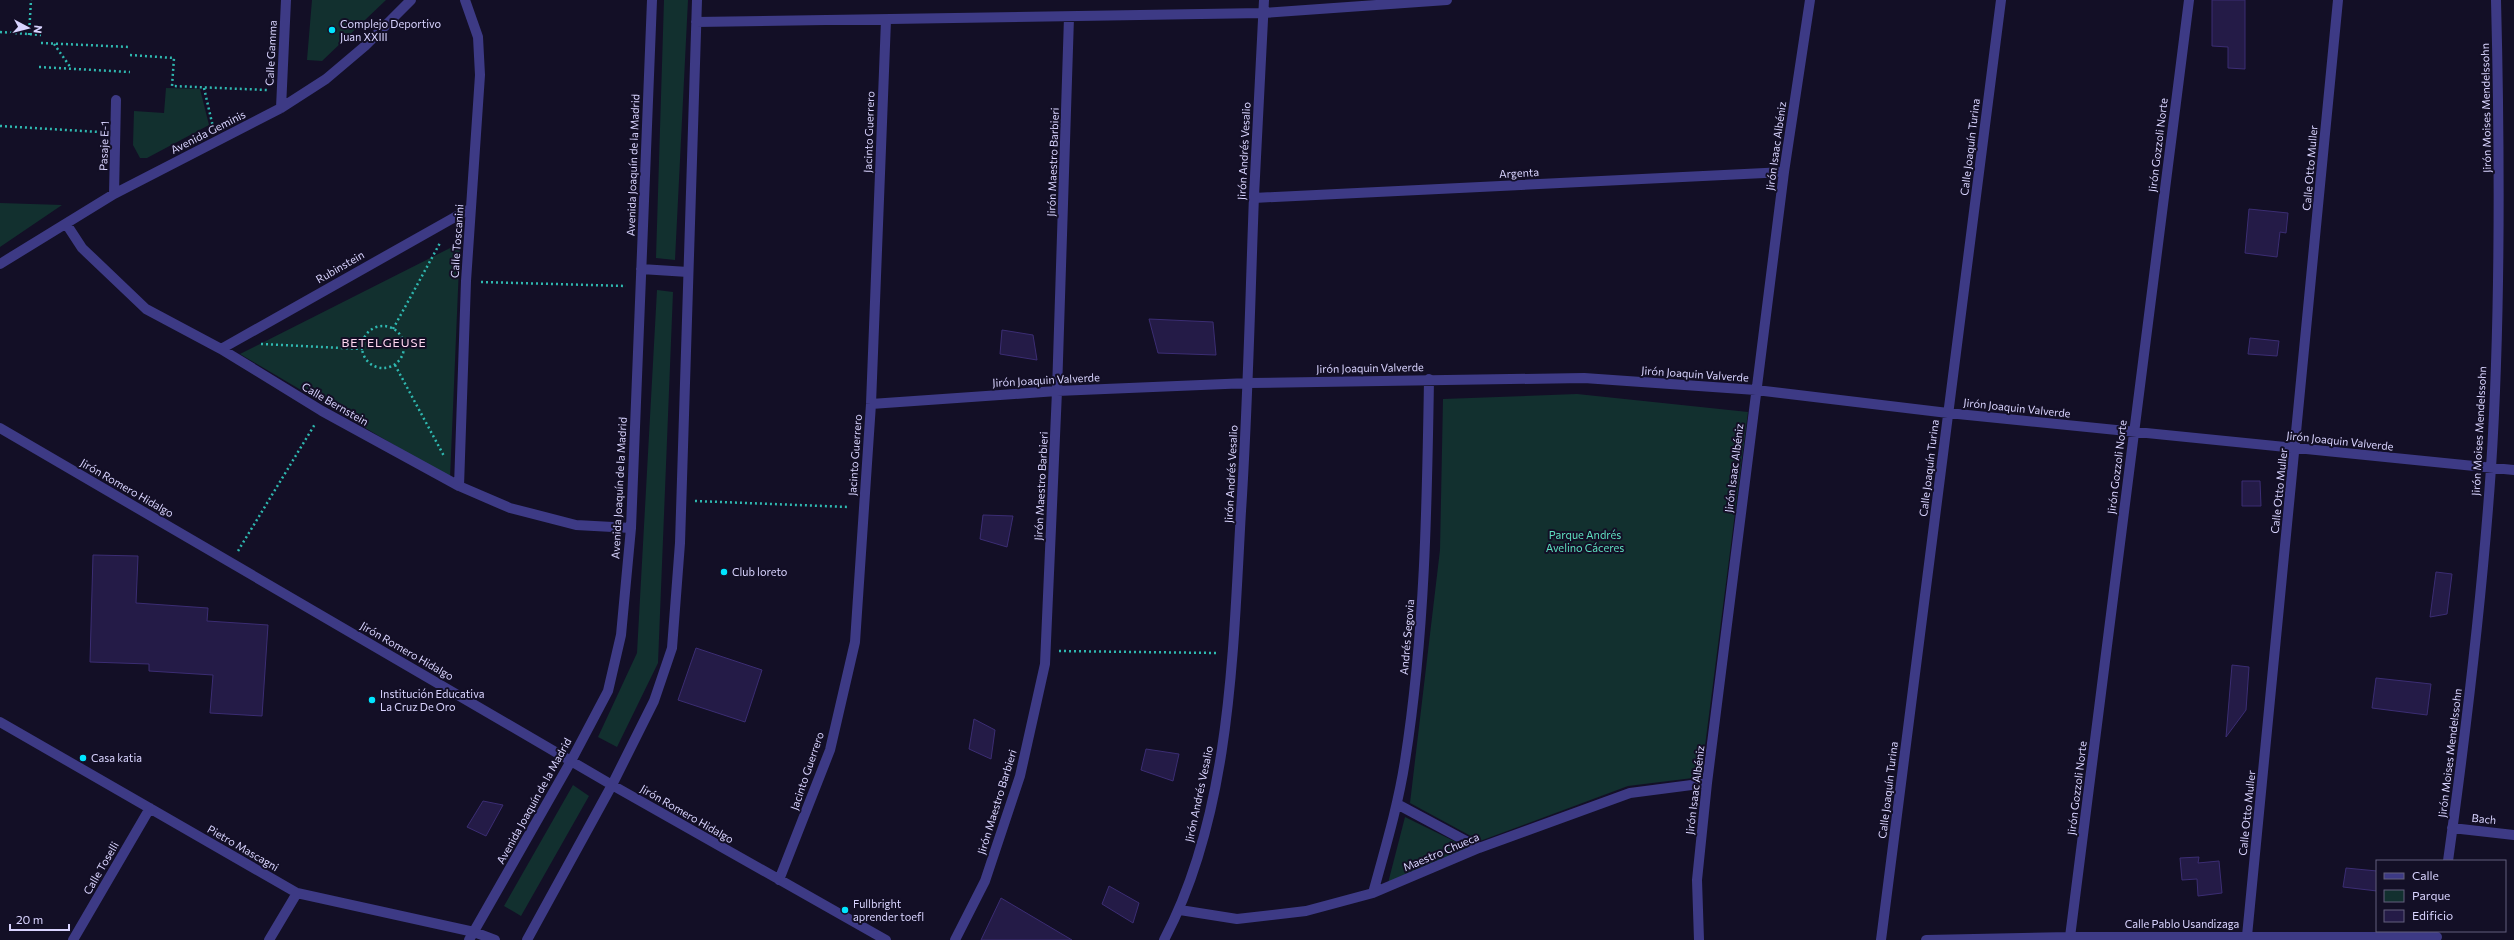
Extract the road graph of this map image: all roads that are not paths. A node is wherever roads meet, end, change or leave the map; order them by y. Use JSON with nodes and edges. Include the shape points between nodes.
{"nodes":[{"id":1,"x":286,"y":0,"type":"edge"},
{"id":2,"x":411,"y":0,"type":"edge"},
{"id":3,"x":465,"y":0,"type":"edge"},
{"id":4,"x":652,"y":0,"type":"edge"},
{"id":5,"x":697,"y":0,"type":"edge"},
{"id":6,"x":1264,"y":0,"type":"edge"},
{"id":7,"x":1447,"y":0,"type":"edge"},
{"id":8,"x":1810,"y":0,"type":"edge"},
{"id":9,"x":2001,"y":0,"type":"edge"},
{"id":10,"x":2189,"y":0,"type":"edge"},
{"id":11,"x":2338,"y":0,"type":"edge"},
{"id":12,"x":2496,"y":0,"type":"edge"},
{"id":13,"x":1263,"y":13,"type":"junction"},
{"id":14,"x":1069,"y":17,"type":"junction"},
{"id":15,"x":886,"y":20,"type":"junction"},
{"id":16,"x":696,"y":22,"type":"junction"},
{"id":17,"x":116,"y":100,"type":"dead end"},
{"id":18,"x":280,"y":108,"type":"junction"},
{"id":19,"x":1784,"y":172,"type":"junction"},
{"id":20,"x":114,"y":194,"type":"junction"},
{"id":21,"x":1254,"y":198,"type":"junction"},
{"id":22,"x":472,"y":208,"type":"junction"},
{"id":23,"x":67,"y":225,"type":"junction"},
{"id":24,"x":0,"y":264,"type":"edge"},
{"id":25,"x":641,"y":269,"type":"junction"},
{"id":26,"x":688,"y":272,"type":"junction"},
{"id":27,"x":221,"y":349,"type":"junction"},
{"id":28,"x":1429,"y":379,"type":"junction"},
{"id":29,"x":1249,"y":383,"type":"junction"},
{"id":30,"x":1058,"y":390,"type":"junction"},
{"id":31,"x":1756,"y":390,"type":"junction"},
{"id":32,"x":870,"y":404,"type":"junction"},
{"id":33,"x":1948,"y":413,"type":"junction"},
{"id":34,"x":0,"y":428,"type":"edge"},
{"id":35,"x":2134,"y":431,"type":"junction"},
{"id":36,"x":2295,"y":448,"type":"junction"},
{"id":37,"x":2491,"y":468,"type":"junction"},
{"id":38,"x":2514,"y":470,"type":"edge"},
{"id":39,"x":459,"y":485,"type":"junction"},
{"id":40,"x":631,"y":528,"type":"junction"},
{"id":41,"x":1,"y":726,"type":"edge"},
{"id":42,"x":571,"y":761,"type":"junction"},
{"id":43,"x":1707,"y":783,"type":"junction"},
{"id":44,"x":612,"y":785,"type":"junction"},
{"id":45,"x":1397,"y":804,"type":"junction"},
{"id":46,"x":150,"y":808,"type":"junction"},
{"id":47,"x":2452,"y":828,"type":"junction"},
{"id":48,"x":2514,"y":835,"type":"edge"},
{"id":49,"x":1479,"y":848,"type":"junction"},
{"id":50,"x":2448,"y":860,"type":"edge"},
{"id":51,"x":779,"y":880,"type":"junction"},
{"id":52,"x":298,"y":893,"type":"junction"},
{"id":53,"x":1373,"y":893,"type":"junction"},
{"id":54,"x":1180,"y":910,"type":"junction"},
{"id":55,"x":471,"y":936,"type":"edge"},
{"id":56,"x":2247,"y":936,"type":"junction"},
{"id":57,"x":2437,"y":936,"type":"edge"},
{"id":58,"x":2070,"y":937,"type":"junction"},
{"id":59,"x":73,"y":940,"type":"edge"},
{"id":60,"x":269,"y":940,"type":"edge"},
{"id":61,"x":495,"y":940,"type":"edge"},
{"id":62,"x":526,"y":940,"type":"edge"},
{"id":63,"x":886,"y":940,"type":"edge"},
{"id":64,"x":955,"y":940,"type":"edge"},
{"id":65,"x":1164,"y":940,"type":"edge"},
{"id":66,"x":1699,"y":940,"type":"edge"},
{"id":67,"x":1881,"y":940,"type":"edge"},
{"id":68,"x":1926,"y":940,"type":"edge"}],
"edges":[{"from":1,"to":18,"type":"street","name":"Calle Gamma"},
{"from":2,"to":18,"type":"street","name":"Avenida Geminis","via":[[365,46],[326,79]]},
{"from":3,"to":22,"type":"street","name":"Calle Toscanini","via":[[478,37],[480,75]]},
{"from":4,"to":25,"type":"street","name":"Avenida Joaquín de la Madrid"},
{"from":5,"to":16,"type":"street"},
{"from":6,"to":13,"type":"street","name":"Jirón Andrés Vesalio"},
{"from":7,"to":13,"type":"street"},
{"from":8,"to":19,"type":"street","name":"Jirón Isaac Albéniz"},
{"from":9,"to":33,"type":"street","name":"Calle Joaquín Turina"},
{"from":10,"to":35,"type":"street","name":"Jirón Gozzoli Norte"},
{"from":11,"to":36,"type":"street","name":"Calle Otto Muller"},
{"from":12,"to":37,"type":"street","name":"Jirón Moises Mendelssohn","via":[[2500,170]]},
{"from":13,"to":14,"type":"street"},
{"from":13,"to":21,"type":"street","name":"Jirón Andrés Vesalio"},
{"from":14,"to":15,"type":"street"},
{"from":14,"to":30,"type":"street","name":"Jirón Maestro Barbieri"},
{"from":15,"to":16,"type":"street"},
{"from":15,"to":32,"type":"street","name":"Jacinto Guerrero"},
{"from":16,"to":26,"type":"street"},
{"from":17,"to":20,"type":"street","name":"Pasaje E-1"},
{"from":18,"to":20,"type":"street","name":"Avenida Geminis"},
{"from":19,"to":21,"type":"street","name":"Argenta"},
{"from":19,"to":31,"type":"street","name":"Jirón Isaac Albéniz"},
{"from":20,"to":23,"type":"street","name":"Avenida Geminis"},
{"from":21,"to":29,"type":"street","name":"Jirón Andrés Vesalio"},
{"from":22,"to":27,"type":"street","name":"Rubinstein"},
{"from":22,"to":39,"type":"street","name":"Calle Toscanini","via":[[466,281]]},
{"from":23,"to":24,"type":"street","name":"Avenida Geminis"},
{"from":23,"to":27,"type":"street","name":"Calle Bernstein","via":[[82,248],[146,309]]},
{"from":25,"to":26,"type":"street"},
{"from":25,"to":40,"type":"street","name":"Avenida Joaquín de la Madrid"},
{"from":26,"to":44,"type":"street","via":[[681,500],[672,648],[654,701]]},
{"from":27,"to":39,"type":"street","name":"Calle Bernstein","via":[[322,411]]},
{"from":28,"to":29,"type":"street","name":"Jirón Joaquin Valverde"},
{"from":28,"to":31,"type":"street","name":"Jirón Joaquin Valverde","via":[[1584,378]]},
{"from":28,"to":45,"type":"street","name":"Andrés Segovia","via":[[1426,538],[1418,663]]},
{"from":29,"to":30,"type":"street","name":"Jirón Joaquin Valverde"},
{"from":29,"to":54,"type":"street","name":"Jirón Andrés Vesalio","via":[[1226,719],[1205,834]]},
{"from":30,"to":32,"type":"street","name":"Jirón Joaquin Valverde"},
{"from":30,"to":64,"type":"street","name":"Jirón Maestro Barbieri","via":[[1046,664],[1020,776],[985,881]]},
{"from":31,"to":33,"type":"street","name":"Jirón Joaquin Valverde"},
{"from":31,"to":43,"type":"street","name":"Jirón Isaac Albéniz"},
{"from":32,"to":51,"type":"street","name":"Jacinto Guerrero","via":[[855,642],[830,750]]},
{"from":33,"to":35,"type":"street","name":"Jirón Joaquin Valverde"},
{"from":33,"to":67,"type":"street","name":"Calle Joaquín Turina"},
{"from":34,"to":42,"type":"street","name":"Jirón Romero Hidalgo"},
{"from":35,"to":36,"type":"street","name":"Jirón Joaquin Valverde"},
{"from":35,"to":58,"type":"street","name":"Jirón Gozzoli Norte"},
{"from":36,"to":37,"type":"street","name":"Jirón Joaquin Valverde"},
{"from":36,"to":56,"type":"street","name":"Calle Otto Muller"},
{"from":37,"to":38,"type":"street","name":"Jirón Joaquin Valverde"},
{"from":37,"to":47,"type":"street","name":"Jirón Moises Mendelssohn","via":[[2469,704]]},
{"from":39,"to":40,"type":"street","name":"Calle Bernstein","via":[[510,508],[576,525]]},
{"from":40,"to":42,"type":"street","name":"Avenida Joaquín de la Madrid","via":[[621,635],[608,690]]},
{"from":41,"to":46,"type":"street","name":"Pietro Mascagni"},
{"from":42,"to":44,"type":"street","name":"Jirón Romero Hidalgo"},
{"from":42,"to":55,"type":"street","name":"Avenida Joaquín de la Madrid"},
{"from":43,"to":49,"type":"street","name":"Maestro Chueca","via":[[1630,793]]},
{"from":43,"to":66,"type":"street","name":"Jirón Isaac Albéniz","via":[[1697,880]]},
{"from":44,"to":51,"type":"street","name":"Jirón Romero Hidalgo"},
{"from":44,"to":62,"type":"street"},
{"from":45,"to":49,"type":"street"},
{"from":45,"to":53,"type":"street","name":"Andrés Segovia"},
{"from":46,"to":52,"type":"street","name":"Pietro Mascagni"},
{"from":46,"to":59,"type":"street","name":"Calle Toselli"},
{"from":47,"to":48,"type":"street","name":"Bach"},
{"from":47,"to":50,"type":"street","name":"Jirón Moises Mendelssohn"},
{"from":49,"to":53,"type":"street","name":"Maestro Chueca"},
{"from":51,"to":63,"type":"street","name":"Jirón Romero Hidalgo"},
{"from":52,"to":55,"type":"street","name":"Pietro Mascagni"},
{"from":52,"to":60,"type":"street"},
{"from":53,"to":54,"type":"street","name":"Maestro Chueca","via":[[1306,911],[1266,917],[1237,919]]},
{"from":54,"to":65,"type":"street","name":"Jirón Andrés Vesalio"},
{"from":55,"to":61,"type":"street","name":"Pietro Mascagni"},
{"from":56,"to":57,"type":"street","name":"Calle Pablo Usandizaga"},
{"from":56,"to":58,"type":"street","name":"Calle Pablo Usandizaga"},
{"from":58,"to":68,"type":"street","name":"Calle Pablo Usandizaga"}]}
